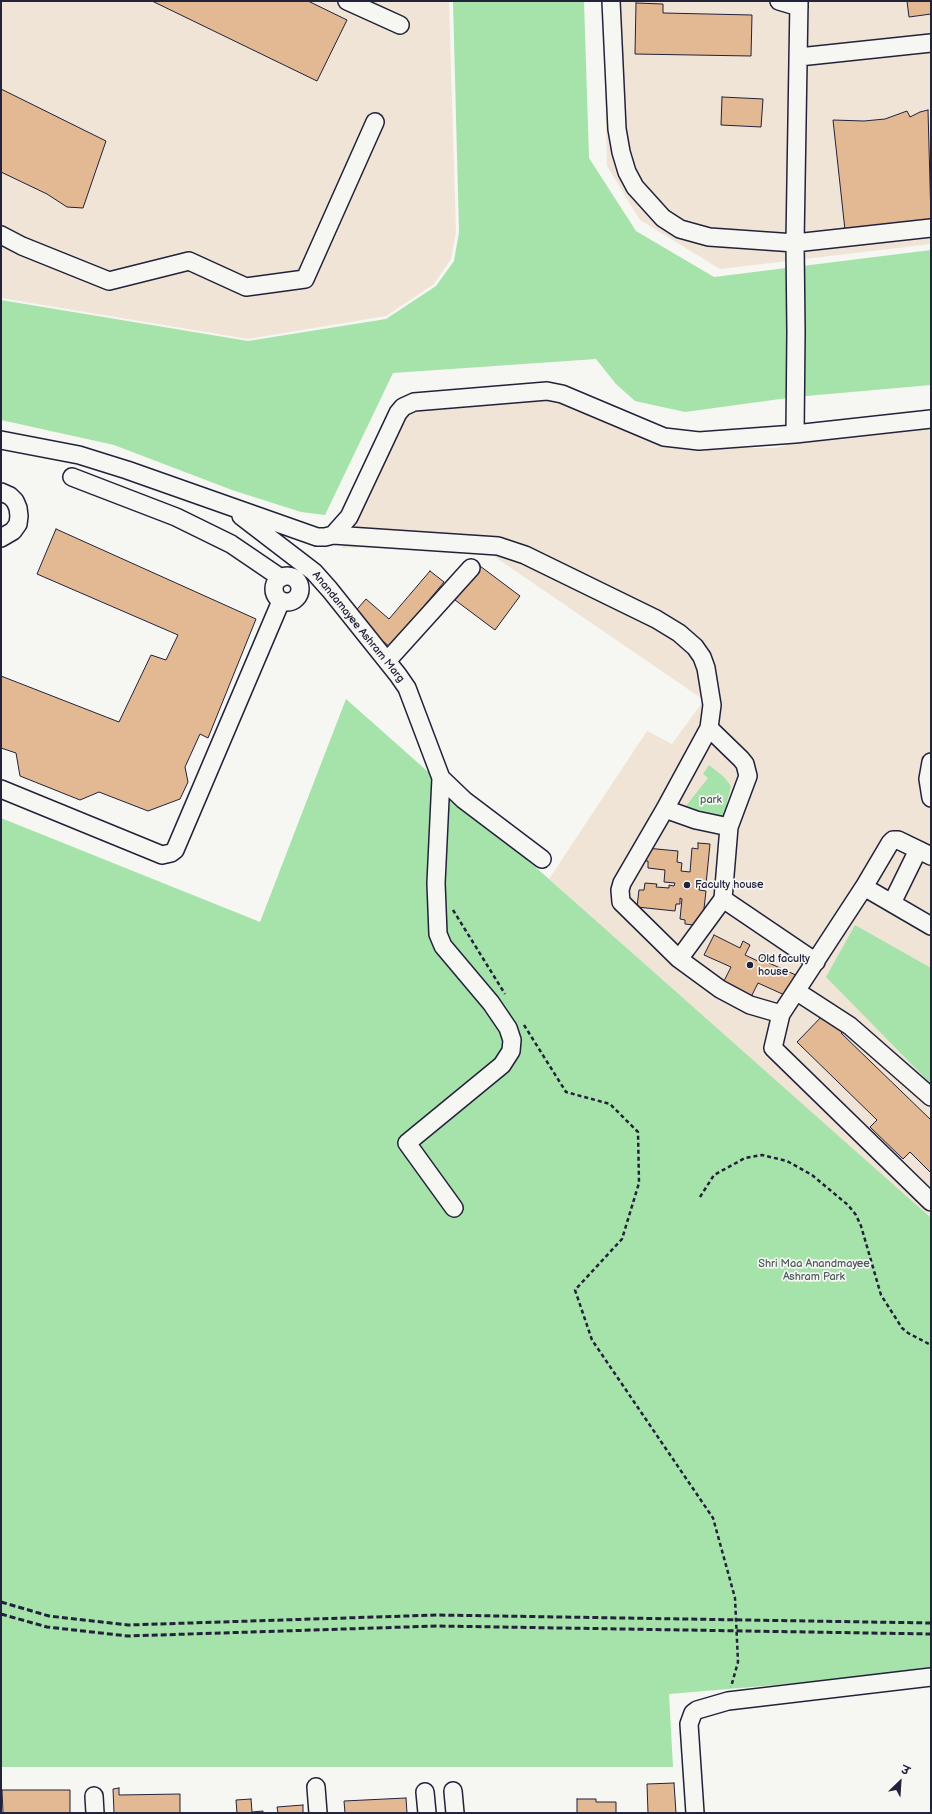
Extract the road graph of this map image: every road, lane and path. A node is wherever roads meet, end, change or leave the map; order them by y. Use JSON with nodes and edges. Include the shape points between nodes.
{"nodes":[{"id":1,"x":347,"y":1,"type":"edge"},
{"id":2,"x":611,"y":1,"type":"edge"},
{"id":3,"x":779,"y":1,"type":"edge"},
{"id":4,"x":799,"y":4,"type":"edge"},
{"id":5,"x":400,"y":25,"type":"dead end"},
{"id":6,"x":931,"y":43,"type":"edge"},
{"id":7,"x":799,"y":57,"type":"junction"},
{"id":8,"x":375,"y":122,"type":"dead end"},
{"id":9,"x":931,"y":228,"type":"edge"},
{"id":10,"x":1,"y":235,"type":"edge"},
{"id":11,"x":794,"y":243,"type":"junction"},
{"id":12,"x":931,"y":419,"type":"edge"},
{"id":13,"x":795,"y":434,"type":"junction"},
{"id":14,"x":1,"y":440,"type":"edge"},
{"id":15,"x":114,"y":466,"type":"junction"},
{"id":16,"x":72,"y":477,"type":"dead end"},
{"id":17,"x":104,"y":489,"type":"junction"},
{"id":18,"x":1,"y":492,"type":"edge"},
{"id":19,"x":228,"y":506,"type":"junction"},
{"id":20,"x":333,"y":535,"type":"junction"},
{"id":21,"x":1,"y":538,"type":"edge"},
{"id":22,"x":293,"y":554,"type":"junction"},
{"id":23,"x":471,"y":568,"type":"dead end"},
{"id":24,"x":314,"y":572,"type":"junction"},
{"id":25,"x":288,"y":579,"type":"junction"},
{"id":26,"x":387,"y":661,"type":"junction"},
{"id":27,"x":709,"y":728,"type":"junction"},
{"id":28,"x":931,"y":762,"type":"edge"},
{"id":29,"x":441,"y":778,"type":"junction"},
{"id":30,"x":1,"y":789,"type":"edge"},
{"id":31,"x":931,"y":798,"type":"edge"},
{"id":32,"x":665,"y":810,"type":"junction"},
{"id":33,"x":729,"y":827,"type":"junction"},
{"id":34,"x":925,"y":853,"type":"edge"},
{"id":35,"x":542,"y":858,"type":"dead end"},
{"id":36,"x":864,"y":887,"type":"junction"},
{"id":37,"x":723,"y":899,"type":"junction"},
{"id":38,"x":892,"y":903,"type":"junction"},
{"id":39,"x":453,"y":910,"type":"dead end"},
{"id":40,"x":931,"y":926,"type":"edge"},
{"id":41,"x":679,"y":959,"type":"junction"},
{"id":42,"x":816,"y":962,"type":"junction"},
{"id":43,"x":796,"y":991,"type":"junction"},
{"id":44,"x":507,"y":998,"type":"dead end"},
{"id":45,"x":780,"y":1014,"type":"junction"},
{"id":46,"x":524,"y":1024,"type":"dead end"},
{"id":47,"x":931,"y":1097,"type":"edge"},
{"id":48,"x":700,"y":1197,"type":"dead end"},
{"id":49,"x":931,"y":1202,"type":"edge"},
{"id":50,"x":454,"y":1208,"type":"dead end"},
{"id":51,"x":931,"y":1344,"type":"edge"},
{"id":52,"x":931,"y":1677,"type":"edge"},
{"id":53,"x":728,"y":1701,"type":"junction"},
{"id":54,"x":316,"y":1787,"type":"dead end"},
{"id":55,"x":453,"y":1791,"type":"dead end"},
{"id":56,"x":425,"y":1792,"type":"dead end"},
{"id":57,"x":94,"y":1796,"type":"dead end"},
{"id":58,"x":95,"y":1813,"type":"edge"},
{"id":59,"x":318,"y":1813,"type":"edge"},
{"id":60,"x":427,"y":1813,"type":"edge"},
{"id":61,"x":455,"y":1813,"type":"edge"},
{"id":62,"x":695,"y":1813,"type":"edge"}],
"edges":[{"from":1,"to":5,"type":"street"},
{"from":2,"to":11,"type":"street","via":[[616,129],[627,172],[635,187],[663,218],[680,228],[709,237]]},
{"from":3,"to":4,"type":"street"},
{"from":4,"to":7,"type":"street"},
{"from":6,"to":7,"type":"street"},
{"from":7,"to":11,"type":"street"},
{"from":8,"to":10,"type":"street","via":[[305,279],[246,287],[189,261],[109,281]]},
{"from":9,"to":11,"type":"street"},
{"from":11,"to":13,"type":"street"},
{"from":12,"to":13,"type":"street"},
{"from":13,"to":20,"type":"street","via":[[700,441],[664,437],[568,396],[546,391],[414,402],[398,412],[349,517]]},
{"from":14,"to":15,"type":"street","via":[[79,455]]},
{"from":15,"to":17,"type":"street"},
{"from":15,"to":19,"type":"street"},
{"from":16,"to":17,"type":"street"},
{"from":17,"to":25,"type":"street","via":[[176,517],[231,544]]},
{"from":18,"to":21,"type":"street","via":[[15,502],[19,516],[18,524],[13,531]]},
{"from":19,"to":20,"type":"street","via":[[317,537]]},
{"from":19,"to":22,"type":"street","name":"Anandamayee Ashram Marg"},
{"from":20,"to":27,"type":"street","via":[[498,546],[531,558],[656,619],[679,633],[702,657],[712,705]]},
{"from":22,"to":24,"type":"street","name":"Anandamayee Ashram Marg"},
{"from":22,"to":25,"type":"street","via":[[287,562]]},
{"from":23,"to":26,"type":"street"},
{"from":24,"to":25,"type":"street","via":[[307,580]]},
{"from":24,"to":26,"type":"street","name":"Anandamayee Ashram Marg"},
{"from":25,"to":30,"type":"street","via":[[300,591],[290,602],[282,601],[171,853],[162,854]]},
{"from":26,"to":29,"type":"street","name":"Anandamayee Ashram Marg","via":[[407,688]]},
{"from":27,"to":32,"type":"street"},
{"from":27,"to":33,"type":"street","via":[[741,759],[747,771],[748,776]]},
{"from":28,"to":31,"type":"street","via":[[928,779]]},
{"from":29,"to":35,"type":"street","via":[[482,814]]},
{"from":29,"to":50,"type":"street","name":"Anandamayee Ashram Marg","via":[[436,883],[438,934],[443,946],[491,1003],[508,1028],[512,1040],[511,1051],[502,1065],[407,1143]]},
{"from":32,"to":33,"type":"street"},
{"from":32,"to":41,"type":"street","via":[[622,883],[620,896],[621,902],[633,915]]},
{"from":33,"to":37,"type":"street"},
{"from":34,"to":36,"type":"street","via":[[893,840]]},
{"from":34,"to":38,"type":"street"},
{"from":36,"to":38,"type":"street"},
{"from":36,"to":42,"type":"street"},
{"from":37,"to":41,"type":"street"},
{"from":37,"to":42,"type":"street"},
{"from":38,"to":40,"type":"street"},
{"from":39,"to":44,"type":"path"},
{"from":41,"to":45,"type":"street","via":[[720,989],[750,1005]]},
{"from":42,"to":43,"type":"street"},
{"from":43,"to":45,"type":"street"},
{"from":43,"to":47,"type":"street","via":[[850,1026]]},
{"from":45,"to":49,"type":"street","via":[[773,1048]]},
{"from":46,"to":53,"type":"path","via":[[566,1092],[610,1104],[638,1132],[639,1183],[622,1239],[575,1290],[592,1340],[713,1518],[735,1598],[738,1662]]},
{"from":48,"to":51,"type":"path","via":[[714,1175],[745,1158],[762,1155],[787,1161],[812,1175],[856,1215],[881,1295],[902,1328]]},
{"from":52,"to":53,"type":"street"},
{"from":53,"to":62,"type":"street","via":[[697,1710],[692,1713],[689,1721]]},
{"from":54,"to":59,"type":"street"},
{"from":55,"to":61,"type":"street"},
{"from":56,"to":60,"type":"street"},
{"from":57,"to":58,"type":"street"}]}
